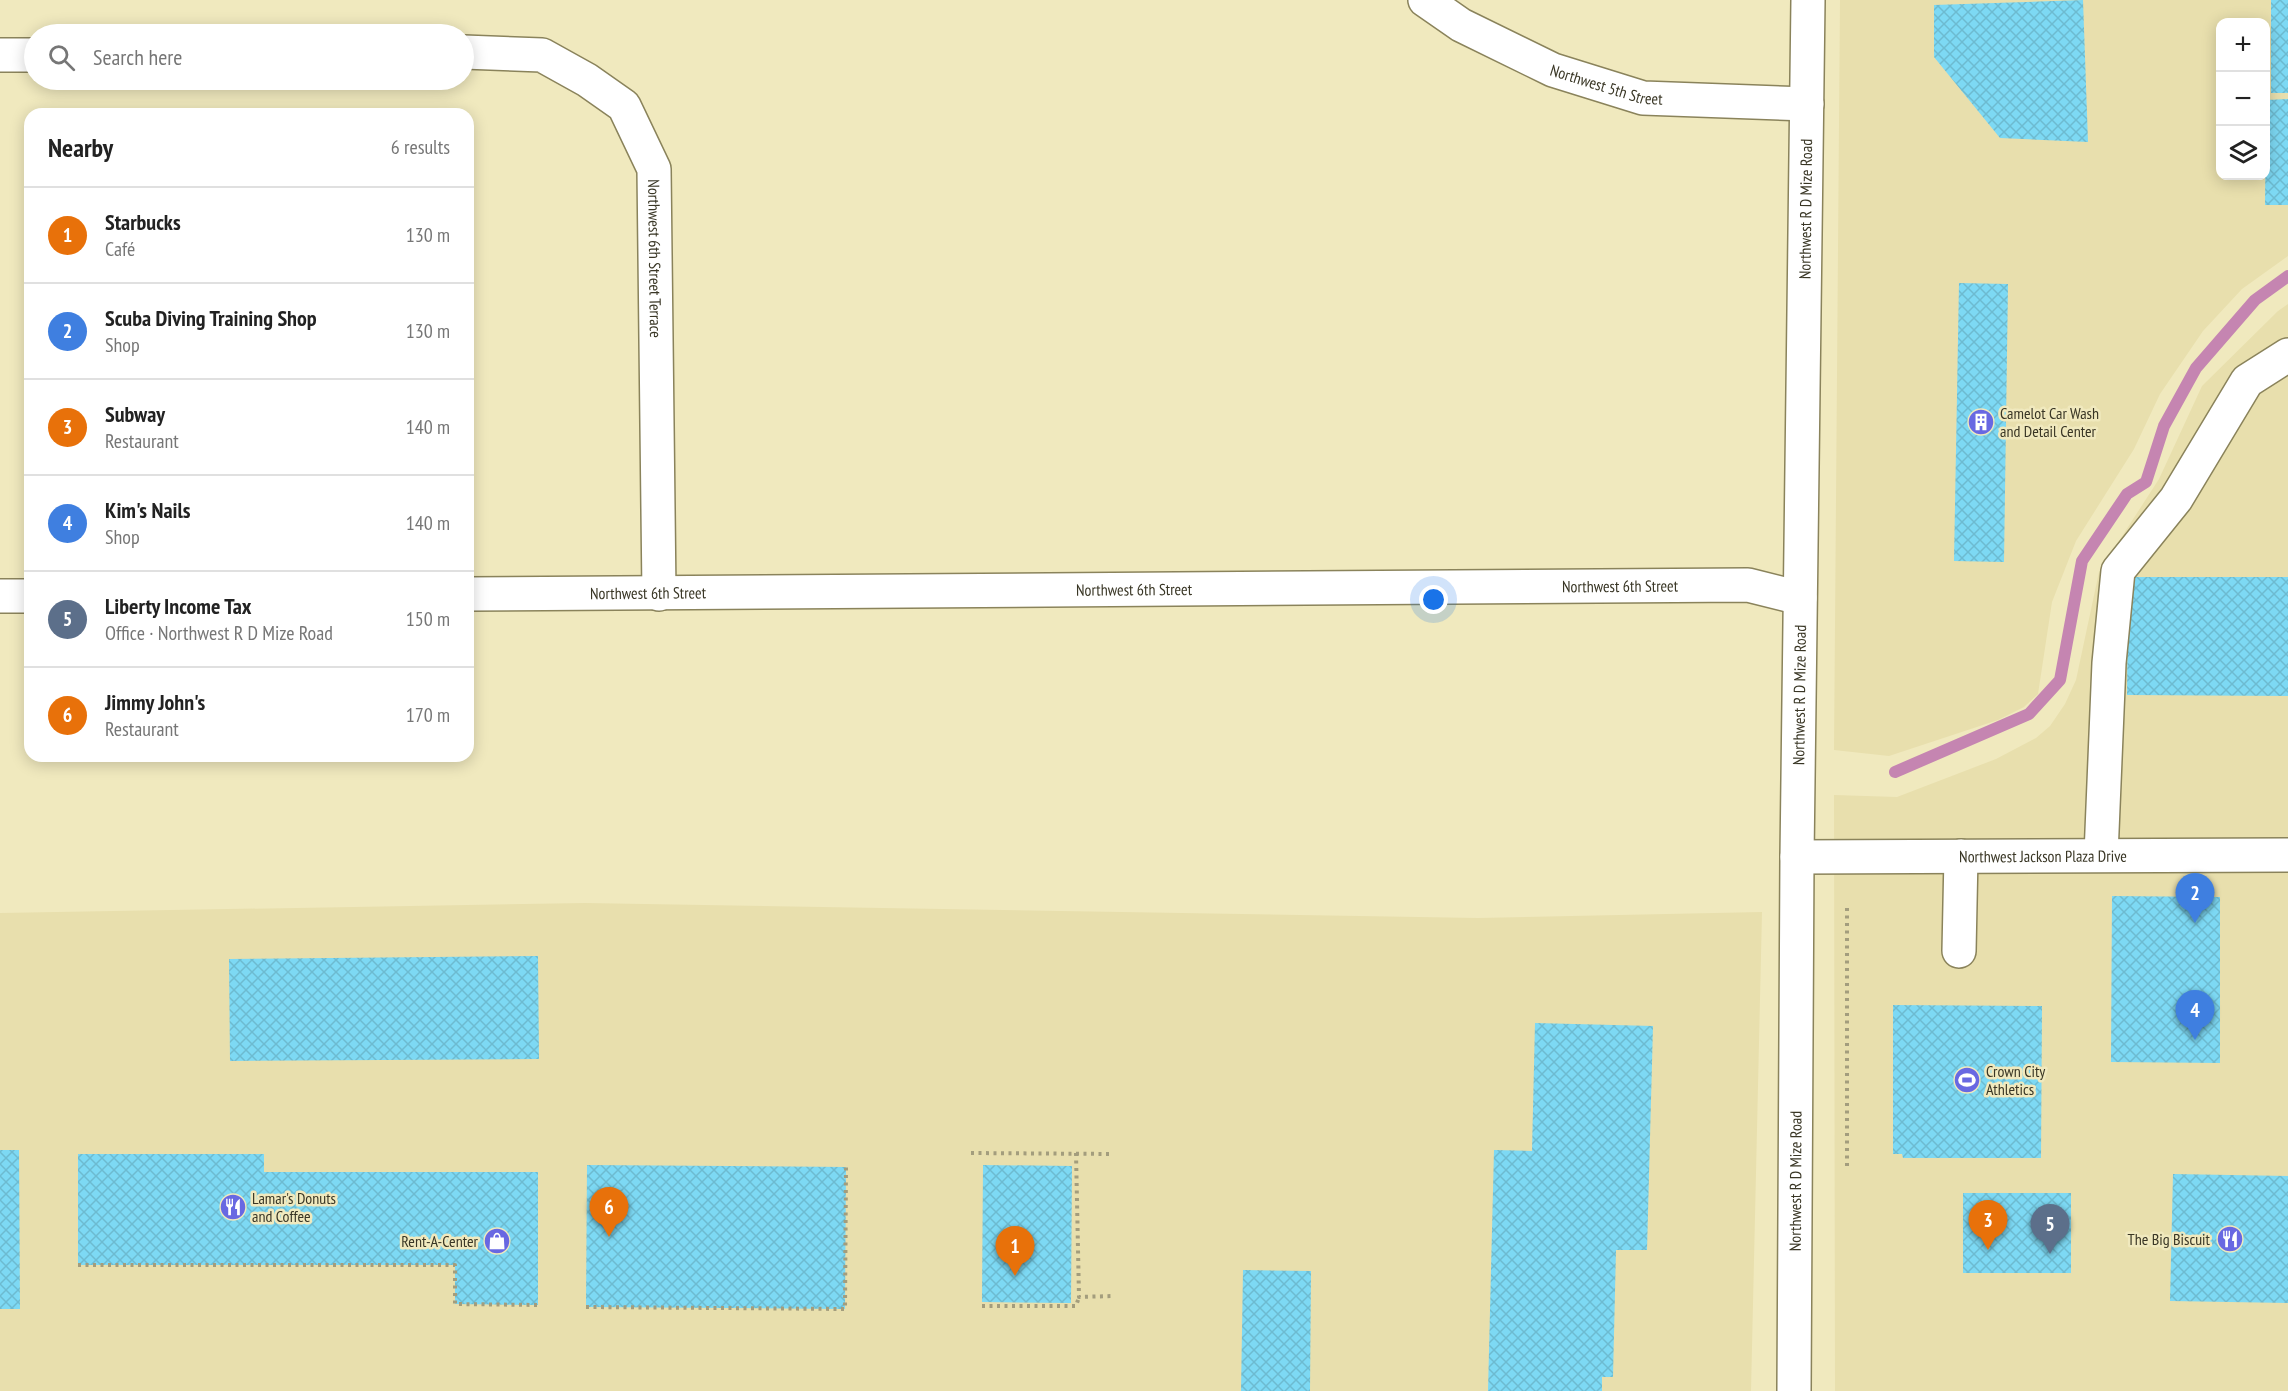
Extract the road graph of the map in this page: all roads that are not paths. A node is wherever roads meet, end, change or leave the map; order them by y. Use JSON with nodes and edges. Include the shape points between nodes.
{"nodes":[{"id":1,"x":1425,"y":0,"type":"edge"},
{"id":2,"x":1808,"y":0,"type":"edge"},
{"id":3,"x":474,"y":52,"type":"edge"},
{"id":4,"x":0,"y":55,"type":"edge"},
{"id":5,"x":24,"y":55,"type":"edge"},
{"id":6,"x":1807,"y":104,"type":"junction"},
{"id":7,"x":2288,"y":355,"type":"edge"},
{"id":8,"x":474,"y":594,"type":"edge"},
{"id":9,"x":658,"y":594,"type":"junction"},
{"id":10,"x":0,"y":596,"type":"edge"},
{"id":11,"x":24,"y":596,"type":"edge"},
{"id":12,"x":1800,"y":598,"type":"junction"},
{"id":13,"x":2101,"y":855,"type":"junction"},
{"id":14,"x":2288,"y":855,"type":"edge"},
{"id":15,"x":1961,"y":856,"type":"junction"},
{"id":16,"x":1797,"y":857,"type":"junction"},
{"id":17,"x":1959,"y":951,"type":"dead end"},
{"id":18,"x":1794,"y":1391,"type":"edge"}],
"edges":[{"from":1,"to":6,"type":"street","name":"Northwest 5th Street","via":[[1461,25],[1553,70],[1643,98]]},
{"from":2,"to":6,"type":"street","name":"Northwest R D Mize Road"},
{"from":3,"to":9,"type":"street","name":"Northwest 6th Street Terrace","via":[[542,55],[587,80],[624,106],[654,169]]},
{"from":4,"to":5,"type":"street"},
{"from":6,"to":12,"type":"street","name":"Northwest R D Mize Road"},
{"from":7,"to":13,"type":"street","via":[[2247,381],[2176,499],[2118,571],[2109,663]]},
{"from":8,"to":9,"type":"street","name":"Northwest 6th Street"},
{"from":9,"to":12,"type":"street","name":"Northwest 6th Street","via":[[1748,585]]},
{"from":10,"to":11,"type":"street"},
{"from":12,"to":16,"type":"street","name":"Northwest R D Mize Road"},
{"from":13,"to":14,"type":"street","name":"Northwest Jackson Plaza Drive"},
{"from":13,"to":15,"type":"street","name":"Northwest Jackson Plaza Drive"},
{"from":15,"to":16,"type":"street","name":"Northwest Jackson Plaza Drive"},
{"from":15,"to":17,"type":"street"},
{"from":16,"to":18,"type":"street","name":"Northwest R D Mize Road"}]}
